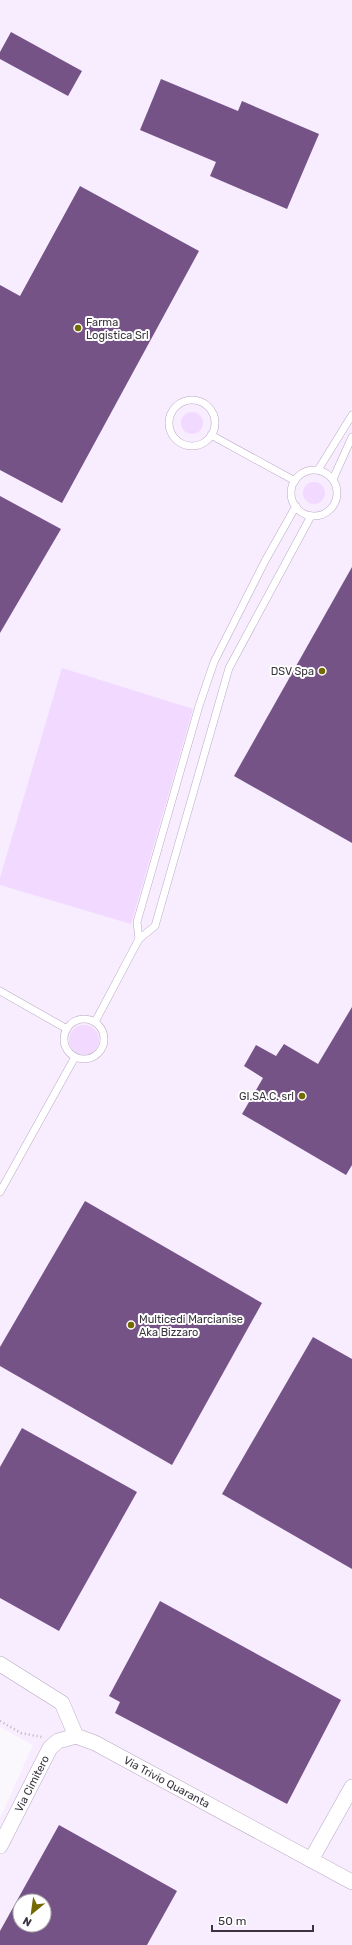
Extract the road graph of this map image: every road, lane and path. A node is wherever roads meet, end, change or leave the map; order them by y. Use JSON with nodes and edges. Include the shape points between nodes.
{"nodes":[{"id":1,"x":352,"y":415,"type":"edge"},
{"id":2,"x":212,"y":435,"type":"junction"},
{"id":3,"x":352,"y":437,"type":"edge"},
{"id":4,"x":318,"y":470,"type":"junction"},
{"id":5,"x":333,"y":479,"type":"junction"},
{"id":6,"x":295,"y":480,"type":"junction"},
{"id":7,"x":296,"y":506,"type":"junction"},
{"id":8,"x":311,"y":516,"type":"junction"},
{"id":9,"x":139,"y":939,"type":"junction"},
{"id":10,"x":0,"y":990,"type":"edge"},
{"id":11,"x":95,"y":1022,"type":"junction"},
{"id":12,"x":67,"y":1029,"type":"junction"},
{"id":13,"x":75,"y":1057,"type":"junction"},
{"id":14,"x":0,"y":1192,"type":"edge"},
{"id":15,"x":0,"y":1664,"type":"edge"},
{"id":16,"x":0,"y":1721,"type":"edge"},
{"id":17,"x":76,"y":1736,"type":"junction"},
{"id":18,"x":58,"y":1741,"type":"junction"},
{"id":19,"x":352,"y":1787,"type":"edge"},
{"id":20,"x":0,"y":1846,"type":"edge"},
{"id":21,"x":311,"y":1860,"type":"junction"},
{"id":22,"x":352,"y":1882,"type":"edge"}],
"edges":[{"from":1,"to":4,"type":"lane"},
{"from":2,"to":2,"type":"lane","via":[[215,419],[212,412],[200,401],[184,400],[172,410],[168,424],[170,432],[180,442],[186,445],[200,444]]},
{"from":2,"to":6,"type":"lane"},
{"from":3,"to":5,"type":"lane"},
{"from":4,"to":5,"type":"lane"},
{"from":4,"to":6,"type":"lane","via":[[305,472]]},
{"from":5,"to":8,"type":"lane","via":[[337,486],[336,501],[326,513]]},
{"from":6,"to":7,"type":"lane","via":[[291,493]]},
{"from":7,"to":8,"type":"lane"},
{"from":7,"to":9,"type":"lane","via":[[214,662],[137,922]]},
{"from":8,"to":9,"type":"lane","via":[[229,668],[155,926]]},
{"from":9,"to":11,"type":"lane"},
{"from":10,"to":12,"type":"lane"},
{"from":11,"to":12,"type":"lane","via":[[82,1019]]},
{"from":11,"to":13,"type":"lane","via":[[104,1033],[103,1047],[94,1057]]},
{"from":12,"to":13,"type":"lane","via":[[66,1048]]},
{"from":13,"to":14,"type":"lane"},
{"from":15,"to":17,"type":"street","via":[[62,1703]]},
{"from":16,"to":18,"type":"path","via":[[21,1733]]},
{"from":17,"to":18,"type":"street"},
{"from":17,"to":21,"type":"street","name":"Via Trivio Quaranta","via":[[95,1743]]},
{"from":18,"to":20,"type":"street","name":"Via Cimitero","via":[[50,1748]]},
{"from":19,"to":21,"type":"street"},
{"from":21,"to":22,"type":"street","name":"Via Trivio Quaranta"}]}
